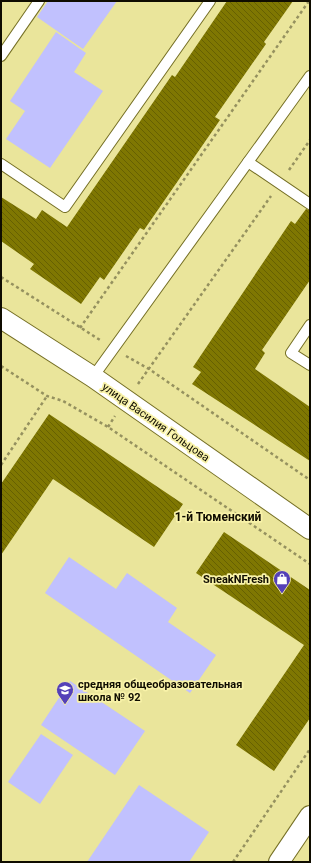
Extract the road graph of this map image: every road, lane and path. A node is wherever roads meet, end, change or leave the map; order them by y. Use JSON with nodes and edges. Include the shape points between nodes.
{"nodes":[{"id":1,"x":40,"y":1,"type":"edge"},
{"id":2,"x":210,"y":1,"type":"edge"},
{"id":3,"x":309,"y":1,"type":"edge"},
{"id":4,"x":1,"y":56,"type":"edge"},
{"id":5,"x":310,"y":76,"type":"edge"},
{"id":6,"x":310,"y":140,"type":"edge"},
{"id":7,"x":248,"y":162,"type":"junction"},
{"id":8,"x":1,"y":164,"type":"edge"},
{"id":9,"x":280,"y":183,"type":"junction"},
{"id":10,"x":310,"y":204,"type":"edge"},
{"id":11,"x":1,"y":277,"type":"edge"},
{"id":12,"x":1,"y":318,"type":"edge"},
{"id":13,"x":310,"y":325,"type":"edge"},
{"id":14,"x":80,"y":328,"type":"junction"},
{"id":15,"x":114,"y":349,"type":"junction"},
{"id":16,"x":310,"y":365,"type":"edge"},
{"id":17,"x":1,"y":366,"type":"edge"},
{"id":18,"x":149,"y":369,"type":"junction"},
{"id":19,"x":93,"y":377,"type":"junction"},
{"id":20,"x":47,"y":396,"type":"junction"},
{"id":21,"x":126,"y":400,"type":"junction"},
{"id":22,"x":108,"y":427,"type":"junction"},
{"id":23,"x":1,"y":465,"type":"edge"},
{"id":24,"x":310,"y":480,"type":"edge"},
{"id":25,"x":310,"y":529,"type":"edge"},
{"id":26,"x":310,"y":564,"type":"edge"},
{"id":27,"x":310,"y":749,"type":"edge"},
{"id":28,"x":310,"y":816,"type":"edge"},
{"id":29,"x":233,"y":862,"type":"edge"},
{"id":30,"x":280,"y":862,"type":"edge"}],
"edges":[{"from":1,"to":4,"type":"lane"},
{"from":2,"to":8,"type":"lane","via":[[65,207]]},
{"from":3,"to":14,"type":"path"},
{"from":5,"to":7,"type":"lane"},
{"from":6,"to":9,"type":"path"},
{"from":7,"to":9,"type":"lane"},
{"from":7,"to":15,"type":"lane"},
{"from":9,"to":10,"type":"lane"},
{"from":9,"to":18,"type":"path"},
{"from":11,"to":14,"type":"path"},
{"from":12,"to":19,"type":"street","name":"улица Василия Гольцова"},
{"from":13,"to":16,"type":"lane","via":[[291,352]]},
{"from":14,"to":15,"type":"path"},
{"from":15,"to":18,"type":"path"},
{"from":15,"to":19,"type":"lane"},
{"from":17,"to":20,"type":"path"},
{"from":18,"to":21,"type":"path"},
{"from":18,"to":24,"type":"path"},
{"from":19,"to":21,"type":"street","name":"улица Василия Гольцова"},
{"from":20,"to":22,"type":"path","via":[[63,401]]},
{"from":20,"to":23,"type":"path"},
{"from":21,"to":22,"type":"path"},
{"from":21,"to":25,"type":"street","name":"улица Василия Гольцова"},
{"from":22,"to":26,"type":"path"},
{"from":27,"to":29,"type":"path"},
{"from":28,"to":30,"type":"street"}]}
